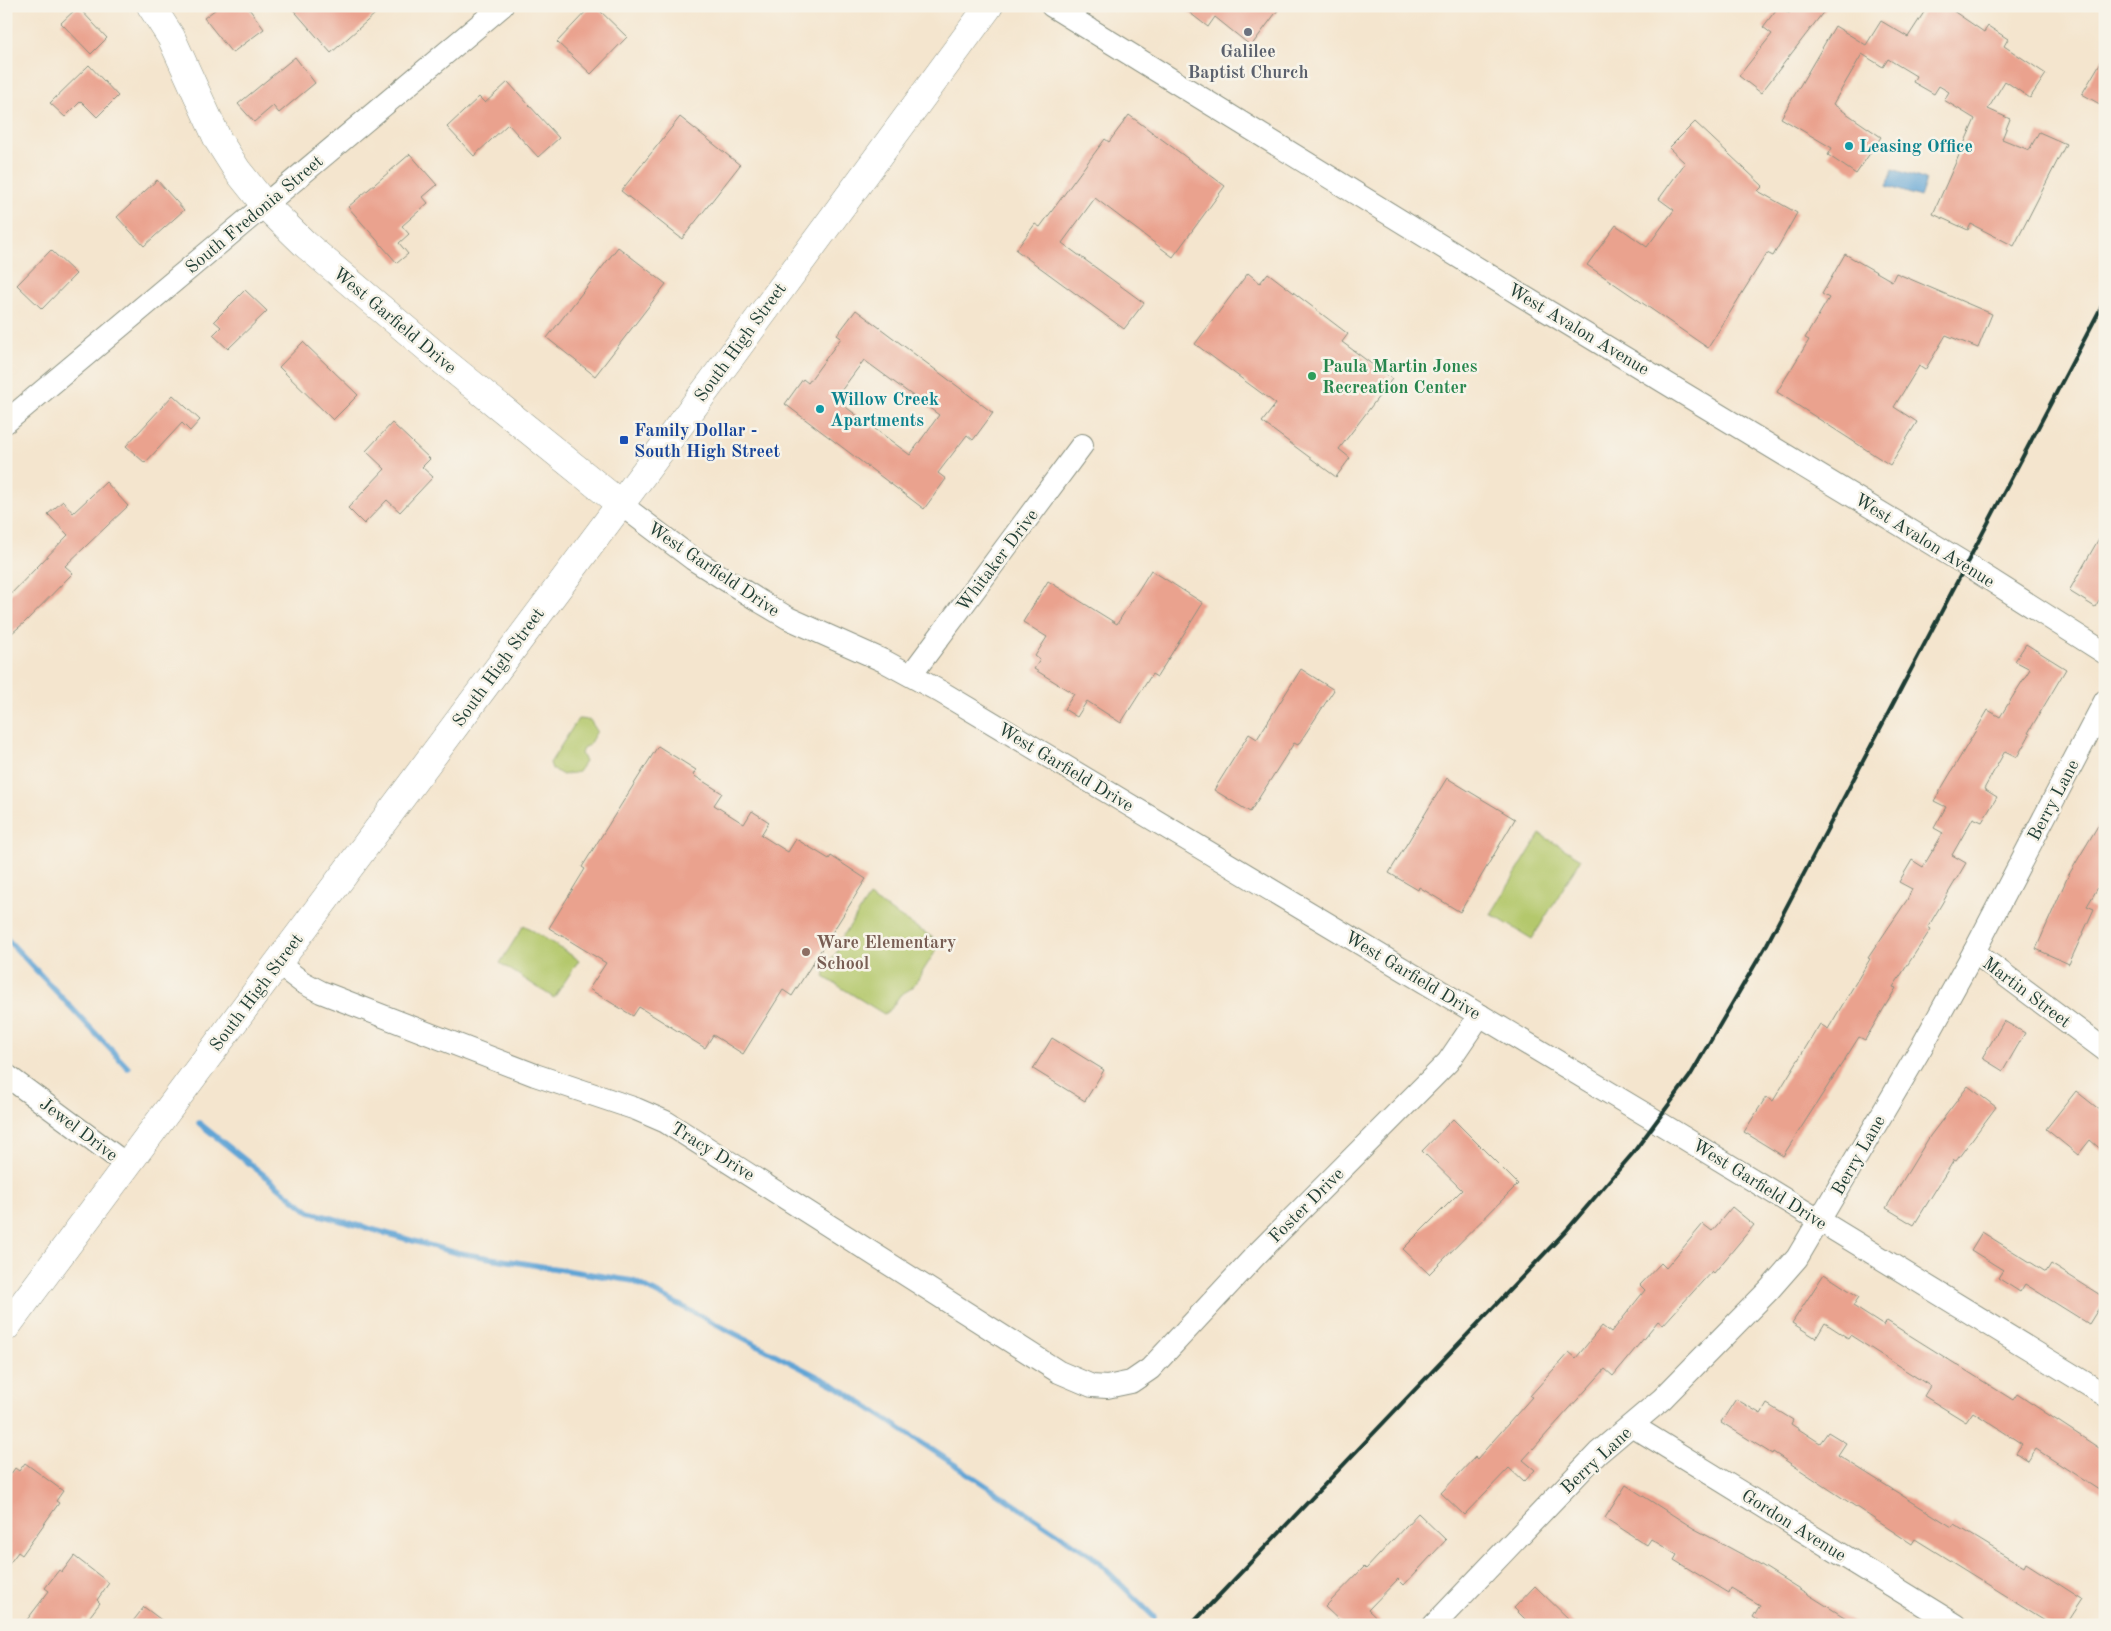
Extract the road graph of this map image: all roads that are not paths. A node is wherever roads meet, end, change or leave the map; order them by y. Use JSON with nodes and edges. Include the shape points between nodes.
{"nodes":[{"id":1,"x":151,"y":6,"type":"edge"},
{"id":2,"x":502,"y":6,"type":"edge"},
{"id":3,"x":989,"y":6,"type":"edge"},
{"id":4,"x":1052,"y":6,"type":"edge"},
{"id":5,"x":265,"y":205,"type":"junction"},
{"id":6,"x":6,"y":422,"type":"edge"},
{"id":7,"x":1082,"y":445,"type":"dead end"},
{"id":8,"x":619,"y":503,"type":"junction"},
{"id":9,"x":2105,"y":653,"type":"edge"},
{"id":10,"x":911,"y":675,"type":"junction"},
{"id":11,"x":2105,"y":701,"type":"edge"},
{"id":12,"x":1974,"y":952,"type":"junction"},
{"id":13,"x":278,"y":963,"type":"junction"},
{"id":14,"x":1480,"y":1015,"type":"junction"},
{"id":15,"x":2105,"y":1050,"type":"edge"},
{"id":16,"x":6,"y":1075,"type":"edge"},
{"id":17,"x":127,"y":1165,"type":"junction"},
{"id":18,"x":1820,"y":1221,"type":"junction"},
{"id":19,"x":6,"y":1327,"type":"edge"},
{"id":20,"x":1122,"y":1384,"type":"joint"},
{"id":21,"x":2105,"y":1395,"type":"edge"},
{"id":22,"x":1633,"y":1426,"type":"junction"},
{"id":23,"x":1444,"y":1621,"type":"edge"},
{"id":24,"x":1956,"y":1625,"type":"edge"}],
"edges":[{"from":1,"to":5,"type":"main road","name":"West Garfield Drive","via":[[171,37],[218,140]]},
{"from":2,"to":5,"type":"street","name":"South Fredonia Street"},
{"from":3,"to":8,"type":"main road","name":"South High Street","via":[[740,345]]},
{"from":4,"to":9,"type":"street","name":"West Avalon Avenue","via":[[1967,565]]},
{"from":5,"to":6,"type":"street","name":"South Fredonia Street"},
{"from":5,"to":8,"type":"main road","name":"West Garfield Drive","via":[[305,244],[437,356]]},
{"from":7,"to":10,"type":"street","name":"Whitaker Drive"},
{"from":8,"to":10,"type":"street","name":"West Garfield Drive","via":[[693,559],[760,602]]},
{"from":8,"to":13,"type":"main road","name":"South High Street"},
{"from":10,"to":14,"type":"street","name":"West Garfield Drive"},
{"from":11,"to":12,"type":"street","name":"Berry Lane"},
{"from":12,"to":15,"type":"street","name":"Martin Street"},
{"from":12,"to":18,"type":"street","name":"Berry Lane"},
{"from":13,"to":17,"type":"main road","name":"South High Street"},
{"from":13,"to":20,"type":"street","name":"Tracy Drive","via":[[321,992],[666,1122],[1059,1372],[1092,1386]]},
{"from":14,"to":18,"type":"street","name":"West Garfield Drive"},
{"from":14,"to":20,"type":"street","name":"Foster Drive","via":[[1448,1062],[1256,1254],[1160,1361],[1141,1376]]},
{"from":16,"to":17,"type":"street","name":"Jewel Drive"},
{"from":17,"to":19,"type":"main road","name":"South High Street"},
{"from":18,"to":21,"type":"street","name":"West Garfield Drive"},
{"from":18,"to":22,"type":"street","name":"Berry Lane","via":[[1797,1258],[1769,1290]]},
{"from":22,"to":23,"type":"street","name":"Berry Lane","via":[[1598,1453]]},
{"from":22,"to":24,"type":"street","name":"Gordon Avenue"}]}
